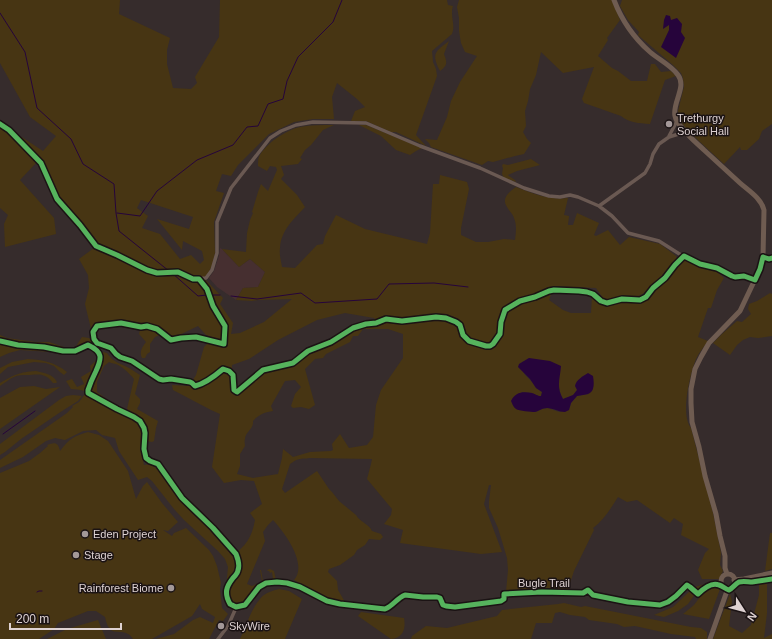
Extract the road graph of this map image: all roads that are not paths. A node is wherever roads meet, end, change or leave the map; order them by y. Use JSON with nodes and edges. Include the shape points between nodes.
{"nodes":[{"id":1,"x":614,"y":0,"type":"edge"},
{"id":2,"x":678,"y":122,"type":"junction"},
{"id":3,"x":0,"y":124,"type":"edge"},
{"id":4,"x":686,"y":132,"type":"junction"},
{"id":5,"x":669,"y":137,"type":"junction"},
{"id":6,"x":599,"y":206,"type":"junction"},
{"id":7,"x":764,"y":257,"type":"junction"},
{"id":8,"x":772,"y":258,"type":"edge"},
{"id":9,"x":756,"y":280,"type":"junction"},
{"id":10,"x":772,"y":573,"type":"edge"},
{"id":11,"x":727,"y":574,"type":"junction"},
{"id":12,"x":734,"y":580,"type":"junction"},
{"id":13,"x":728,"y":588,"type":"junction"},
{"id":14,"x":235,"y":610,"type":"dead end"},
{"id":15,"x":218,"y":639,"type":"edge"},
{"id":16,"x":710,"y":639,"type":"edge"}],
"edges":[{"from":1,"to":2,"type":"street","via":[[632,34],[678,74],[681,82],[675,109]]},
{"from":2,"to":4,"type":"street"},
{"from":2,"to":5,"type":"street"},
{"from":3,"to":6,"type":"street","via":[[10,130],[41,163],[57,199],[96,246],[147,270],[156,273],[178,272],[192,279],[206,278],[212,270],[217,253],[217,222],[231,188],[270,138],[296,125],[313,122],[366,123],[524,188],[549,196],[570,195]]},
{"from":4,"to":5,"type":"street"},
{"from":4,"to":7,"type":"street","via":[[763,205]]},
{"from":5,"to":6,"type":"street","via":[[659,144],[645,173]]},
{"from":6,"to":9,"type":"street","via":[[628,233],[660,241],[700,264],[717,268],[732,276]]},
{"from":7,"to":8,"type":"street"},
{"from":7,"to":9,"type":"street"},
{"from":9,"to":11,"type":"street","via":[[740,311],[709,343],[695,370],[691,389],[692,422],[716,514]]},
{"from":10,"to":12,"type":"street"},
{"from":11,"to":12,"type":"street"},
{"from":11,"to":13,"type":"street","via":[[721,582]]},
{"from":12,"to":13,"type":"street","via":[[734,584]]},
{"from":13,"to":16,"type":"street"},
{"from":14,"to":15,"type":"street","via":[[228,626]]}]}
